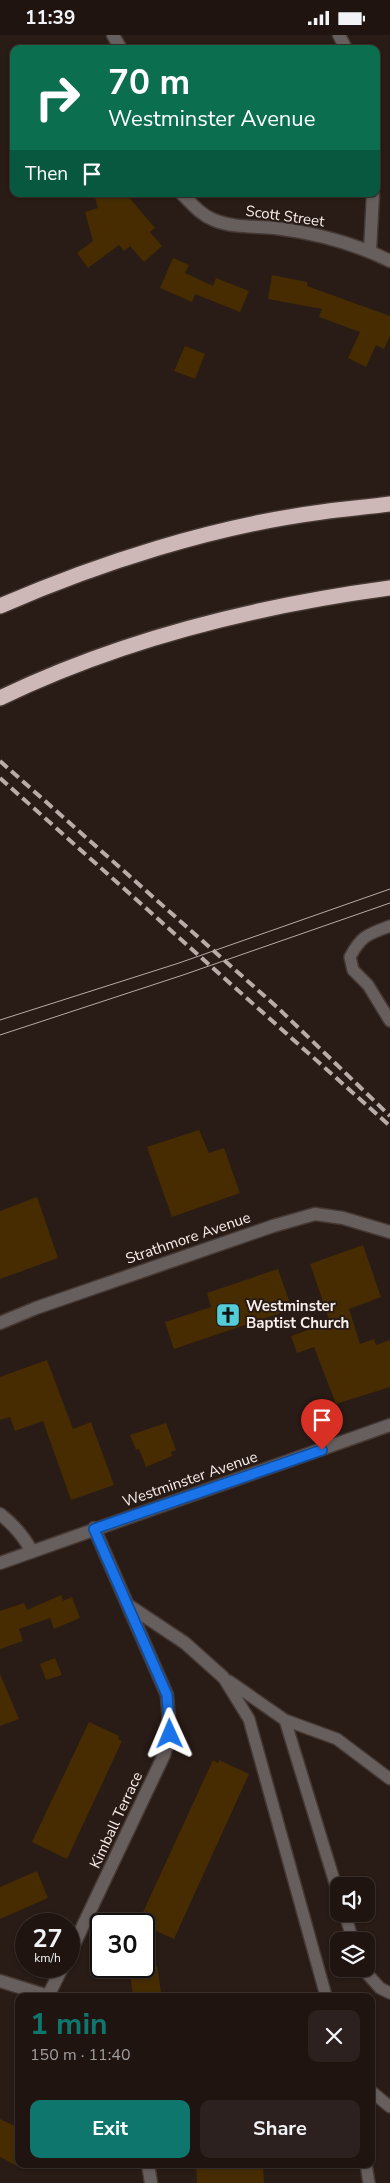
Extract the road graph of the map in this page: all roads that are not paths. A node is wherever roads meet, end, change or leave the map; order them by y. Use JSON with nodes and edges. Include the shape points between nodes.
{"nodes":[{"id":1,"x":185,"y":197,"type":"edge"},
{"id":2,"x":374,"y":197,"type":"edge"},
{"id":3,"x":370,"y":251,"type":"junction"},
{"id":4,"x":390,"y":261,"type":"edge"},
{"id":5,"x":390,"y":505,"type":"edge"},
{"id":6,"x":390,"y":588,"type":"edge"},
{"id":7,"x":0,"y":606,"type":"edge"},
{"id":8,"x":0,"y":698,"type":"edge"},
{"id":9,"x":390,"y":926,"type":"edge"},
{"id":10,"x":390,"y":1021,"type":"edge"},
{"id":11,"x":390,"y":1232,"type":"edge"},
{"id":12,"x":0,"y":1323,"type":"edge"},
{"id":13,"x":390,"y":1425,"type":"edge"},
{"id":14,"x":0,"y":1514,"type":"edge"},
{"id":15,"x":94,"y":1529,"type":"junction"},
{"id":16,"x":32,"y":1552,"type":"junction"},
{"id":17,"x":0,"y":1563,"type":"edge"},
{"id":18,"x":128,"y":1605,"type":"junction"},
{"id":19,"x":223,"y":1677,"type":"junction"},
{"id":20,"x":285,"y":1720,"type":"junction"},
{"id":21,"x":390,"y":1779,"type":"edge"},
{"id":22,"x":333,"y":1877,"type":"edge"},
{"id":23,"x":80,"y":1932,"type":"edge"},
{"id":24,"x":370,"y":1977,"type":"edge"},
{"id":25,"x":57,"y":1978,"type":"edge"},
{"id":26,"x":0,"y":1981,"type":"edge"},
{"id":27,"x":38,"y":1993,"type":"edge"},
{"id":28,"x":50,"y":1993,"type":"edge"},
{"id":29,"x":325,"y":1993,"type":"edge"},
{"id":30,"x":390,"y":1993,"type":"edge"},
{"id":31,"x":375,"y":2094,"type":"edge"},
{"id":32,"x":390,"y":2107,"type":"edge"},
{"id":33,"x":148,"y":2168,"type":"edge"},
{"id":34,"x":367,"y":2168,"type":"edge"},
{"id":35,"x":150,"y":2183,"type":"edge"},
{"id":36,"x":369,"y":2183,"type":"edge"}],
"edges":[{"from":1,"to":3,"type":"street","name":"Scott Street","via":[[197,210],[228,225],[325,237]]},
{"from":2,"to":3,"type":"street"},
{"from":3,"to":4,"type":"street","name":"Scott Street"},
{"from":5,"to":7,"type":"highway","via":[[321,512],[150,551]]},
{"from":6,"to":8,"type":"highway","via":[[236,616],[127,646]]},
{"from":9,"to":10,"type":"lane","via":[[365,935],[350,957],[353,970],[368,985]]},
{"from":11,"to":12,"type":"street","name":"Strathmore Avenue","via":[[342,1218],[315,1215],[264,1229]]},
{"from":13,"to":15,"type":"street","name":"Westminster Avenue"},
{"from":14,"to":16,"type":"street","via":[[24,1537]]},
{"from":15,"to":16,"type":"street","name":"Westminster Avenue"},
{"from":15,"to":18,"type":"street","name":"Kimball Terrace"},
{"from":16,"to":17,"type":"street","name":"Westminster Avenue"},
{"from":18,"to":19,"type":"street","via":[[185,1643]]},
{"from":18,"to":23,"type":"street","name":"Kimball Terrace","via":[[167,1695],[170,1734],[164,1755]]},
{"from":19,"to":20,"type":"lane"},
{"from":19,"to":29,"type":"lane","via":[[249,1719]]},
{"from":20,"to":21,"type":"lane","via":[[337,1739]]},
{"from":20,"to":22,"type":"lane"},
{"from":24,"to":30,"type":"lane","via":[[380,1989]]},
{"from":25,"to":28,"type":"street"},
{"from":26,"to":27,"type":"street"},
{"from":31,"to":32,"type":"lane"},
{"from":33,"to":35,"type":"street"},
{"from":34,"to":36,"type":"lane"}]}
